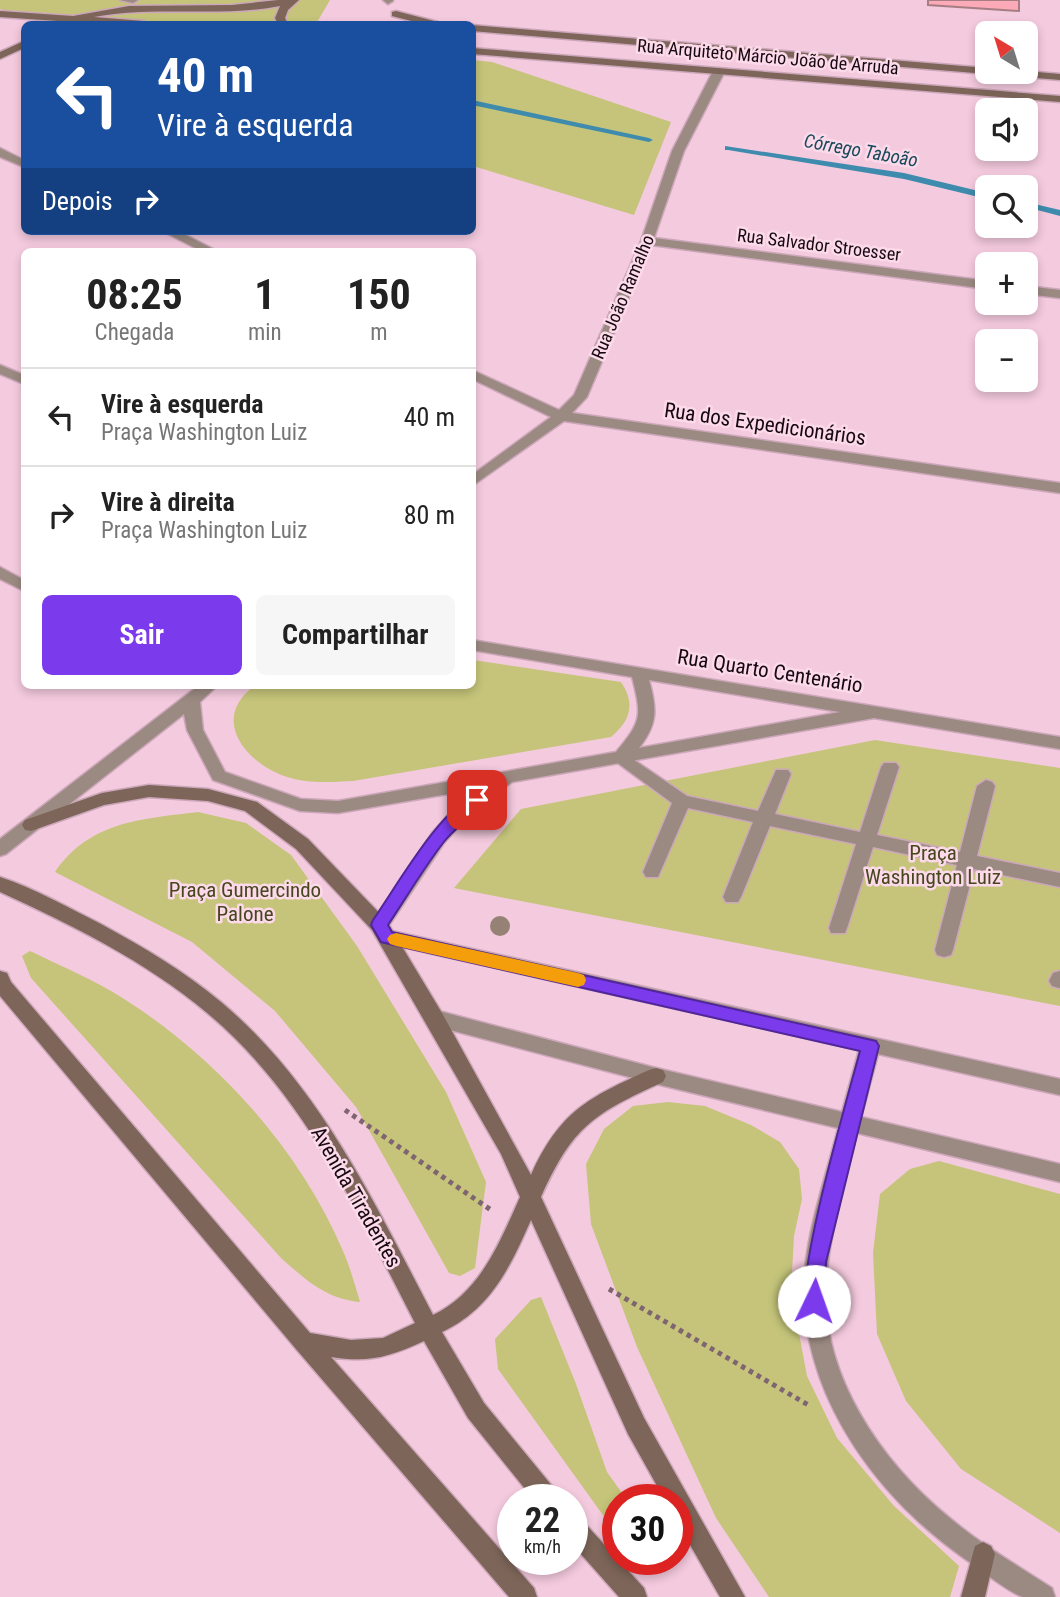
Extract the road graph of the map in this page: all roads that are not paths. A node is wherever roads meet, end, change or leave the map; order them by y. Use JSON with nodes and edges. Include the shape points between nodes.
{"nodes":[{"id":1,"x":125,"y":0,"type":"edge"},
{"id":2,"x":293,"y":0,"type":"edge"},
{"id":3,"x":388,"y":0,"type":"edge"},
{"id":4,"x":133,"y":1,"type":"edge"},
{"id":5,"x":0,"y":15,"type":"edge"},
{"id":6,"x":393,"y":19,"type":"edge"},
{"id":7,"x":23,"y":21,"type":"edge"},
{"id":8,"x":54,"y":21,"type":"edge"},
{"id":9,"x":66,"y":21,"type":"edge"},
{"id":10,"x":282,"y":21,"type":"edge"},
{"id":11,"x":476,"y":28,"type":"edge"},
{"id":12,"x":21,"y":46,"type":"edge"},
{"id":13,"x":476,"y":51,"type":"edge"},
{"id":14,"x":0,"y":56,"type":"edge"},
{"id":15,"x":975,"y":70,"type":"edge"},
{"id":16,"x":719,"y":71,"type":"junction"},
{"id":17,"x":1038,"y":75,"type":"edge"},
{"id":18,"x":1060,"y":77,"type":"edge"},
{"id":19,"x":1060,"y":99,"type":"edge"},
{"id":20,"x":0,"y":152,"type":"edge"},
{"id":21,"x":21,"y":162,"type":"edge"},
{"id":22,"x":177,"y":235,"type":"edge"},
{"id":23,"x":647,"y":241,"type":"junction"},
{"id":24,"x":204,"y":248,"type":"edge"},
{"id":25,"x":975,"y":283,"type":"edge"},
{"id":26,"x":1038,"y":291,"type":"edge"},
{"id":27,"x":1060,"y":294,"type":"edge"},
{"id":28,"x":0,"y":369,"type":"edge"},
{"id":29,"x":476,"y":376,"type":"edge"},
{"id":30,"x":21,"y":379,"type":"edge"},
{"id":31,"x":561,"y":416,"type":"junction"},
{"id":32,"x":476,"y":479,"type":"edge"},
{"id":33,"x":1060,"y":488,"type":"edge"},
{"id":34,"x":0,"y":572,"type":"edge"},
{"id":35,"x":21,"y":584,"type":"edge"},
{"id":36,"x":476,"y":646,"type":"edge"},
{"id":37,"x":639,"y":673,"type":"junction"},
{"id":38,"x":201,"y":690,"type":"edge"},
{"id":39,"x":874,"y":712,"type":"junction"},
{"id":40,"x":1060,"y":743,"type":"edge"},
{"id":41,"x":621,"y":757,"type":"junction"},
{"id":42,"x":890,"y":767,"type":"dead end"},
{"id":43,"x":782,"y":774,"type":"dead end"},
{"id":44,"x":509,"y":777,"type":"junction"},
{"id":45,"x":986,"y":786,"type":"dead end"},
{"id":46,"x":682,"y":801,"type":"junction"},
{"id":47,"x":763,"y":818,"type":"junction"},
{"id":48,"x":31,"y":825,"type":"junction"},
{"id":49,"x":866,"y":839,"type":"junction"},
{"id":50,"x":0,"y":849,"type":"edge"},
{"id":51,"x":966,"y":861,"type":"junction"},
{"id":52,"x":652,"y":872,"type":"dead end"},
{"id":53,"x":1060,"y":880,"type":"edge"},
{"id":54,"x":0,"y":884,"type":"edge"},
{"id":55,"x":732,"y":897,"type":"dead end"},
{"id":56,"x":838,"y":928,"type":"dead end"},
{"id":57,"x":383,"y":931,"type":"junction"},
{"id":58,"x":944,"y":950,"type":"dead end"},
{"id":59,"x":0,"y":978,"type":"edge"},
{"id":60,"x":436,"y":1018,"type":"junction"},
{"id":61,"x":870,"y":1046,"type":"junction"},
{"id":62,"x":656,"y":1076,"type":"junction"},
{"id":63,"x":1060,"y":1087,"type":"edge"},
{"id":64,"x":849,"y":1122,"type":"junction"},
{"id":65,"x":1060,"y":1173,"type":"edge"},
{"id":66,"x":532,"y":1196,"type":"junction"},
{"id":67,"x":429,"y":1329,"type":"junction"},
{"id":68,"x":304,"y":1342,"type":"junction"},
{"id":69,"x":535,"y":1484,"type":"edge"},
{"id":70,"x":588,"y":1544,"type":"edge"},
{"id":71,"x":983,"y":1554,"type":"junction"},
{"id":72,"x":525,"y":1597,"type":"edge"},
{"id":73,"x":635,"y":1597,"type":"edge"},
{"id":74,"x":733,"y":1597,"type":"edge"},
{"id":75,"x":973,"y":1597,"type":"edge"},
{"id":76,"x":1043,"y":1597,"type":"edge"}],
"edges":[{"from":1,"to":4,"type":"street"},
{"from":2,"to":4,"type":"main road","via":[[254,8]]},
{"from":2,"to":10,"type":"main road","via":[[283,9]]},
{"from":3,"to":6,"type":"main road","via":[[394,7]]},
{"from":4,"to":9,"type":"main road"},
{"from":5,"to":7,"type":"main road"},
{"from":5,"to":8,"type":"main road"},
{"from":11,"to":15,"type":"main road","name":"Rua Arquiteto Márcio João de Arruda"},
{"from":12,"to":14,"type":"main road"},
{"from":13,"to":16,"type":"main road","name":"Rua Arquiteto Márcio João de Arruda"},
{"from":16,"to":19,"type":"main road","name":"Rua Arquiteto Márcio João de Arruda"},
{"from":16,"to":23,"type":"street","name":"Rua João Ramalho","via":[[678,151]]},
{"from":17,"to":18,"type":"main road"},
{"from":20,"to":21,"type":"street"},
{"from":22,"to":24,"type":"street"},
{"from":23,"to":25,"type":"street","name":"Rua Salvador Stroesser"},
{"from":23,"to":31,"type":"street","name":"Rua João Ramalho","via":[[580,397]]},
{"from":26,"to":27,"type":"street"},
{"from":28,"to":30,"type":"street"},
{"from":29,"to":31,"type":"street","name":"Rua dos Expedicionários"},
{"from":31,"to":32,"type":"street","name":"Rua João Ramalho"},
{"from":31,"to":33,"type":"street","name":"Rua dos Expedicionários"},
{"from":34,"to":35,"type":"street"},
{"from":36,"to":37,"type":"street","name":"Rua Quarto Centenário"},
{"from":37,"to":39,"type":"street","name":"Rua Quarto Centenário"},
{"from":37,"to":41,"type":"street","via":[[647,703],[644,730]]},
{"from":38,"to":44,"type":"street","via":[[195,730],[219,776],[300,805],[338,807]]},
{"from":38,"to":48,"type":"street"},
{"from":39,"to":40,"type":"street","name":"Rua Quarto Centenário"},
{"from":39,"to":41,"type":"street"},
{"from":41,"to":44,"type":"street"},
{"from":41,"to":46,"type":"street"},
{"from":42,"to":49,"type":"street"},
{"from":43,"to":47,"type":"street"},
{"from":44,"to":57,"type":"street","via":[[461,812],[438,838]]},
{"from":45,"to":51,"type":"street"},
{"from":46,"to":47,"type":"street"},
{"from":46,"to":52,"type":"street"},
{"from":47,"to":49,"type":"street"},
{"from":47,"to":55,"type":"street"},
{"from":48,"to":50,"type":"street"},
{"from":48,"to":57,"type":"main road","via":[[102,799],[149,792],[208,795],[251,806],[302,844]]},
{"from":49,"to":51,"type":"street"},
{"from":49,"to":56,"type":"street"},
{"from":51,"to":53,"type":"street"},
{"from":51,"to":58,"type":"street"},
{"from":54,"to":67,"type":"main road","name":"Avenida Tiradentes","via":[[123,945],[171,975],[261,1054],[345,1167]]},
{"from":57,"to":60,"type":"main road"},
{"from":57,"to":61,"type":"street"},
{"from":59,"to":68,"type":"main road"},
{"from":60,"to":62,"type":"street"},
{"from":60,"to":66,"type":"main road"},
{"from":61,"to":63,"type":"street"},
{"from":61,"to":64,"type":"street"},
{"from":62,"to":64,"type":"street"},
{"from":62,"to":66,"type":"main road","via":[[610,1097],[574,1122],[549,1157]]},
{"from":64,"to":65,"type":"street"},
{"from":64,"to":71,"type":"street","via":[[816,1262],[814,1301],[822,1346],[858,1435],[878,1462],[942,1527]]},
{"from":66,"to":67,"type":"main road","via":[[501,1263],[456,1315]]},
{"from":66,"to":74,"type":"main road","via":[[636,1426]]},
{"from":67,"to":68,"type":"main road","via":[[385,1348],[351,1350]]},
{"from":67,"to":69,"type":"main road","name":"Avenida Tiradentes","via":[[458,1381]]},
{"from":68,"to":72,"type":"main road"},
{"from":70,"to":73,"type":"main road"},
{"from":71,"to":75,"type":"main road"},
{"from":71,"to":76,"type":"street"}]}
